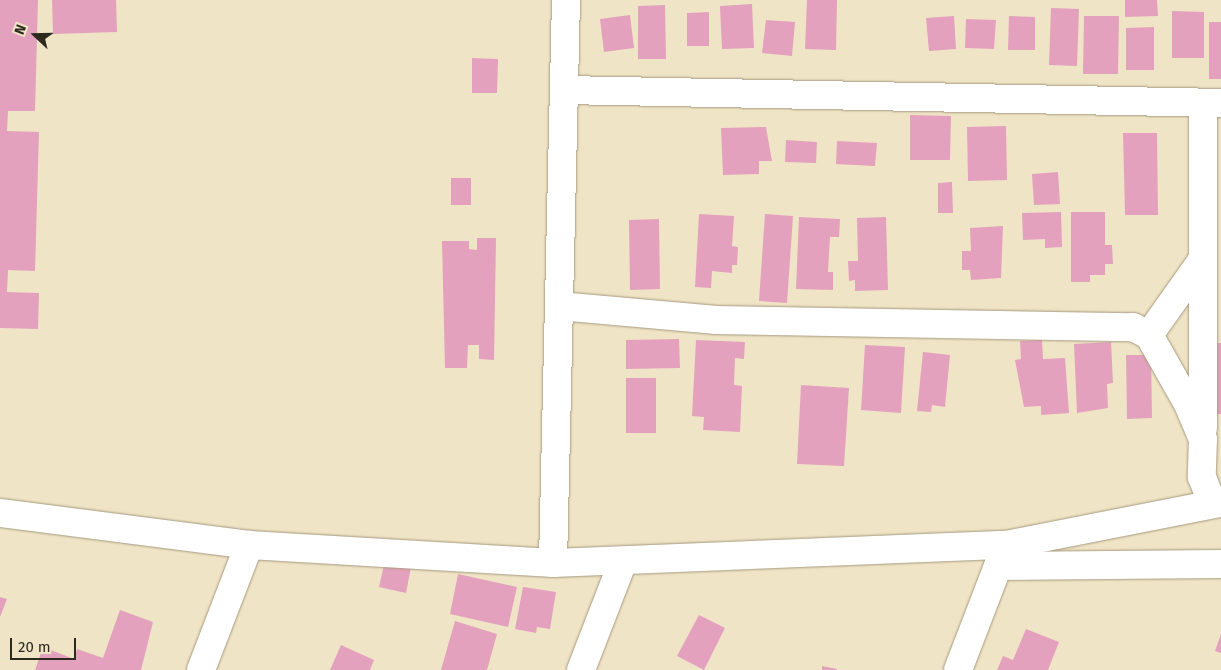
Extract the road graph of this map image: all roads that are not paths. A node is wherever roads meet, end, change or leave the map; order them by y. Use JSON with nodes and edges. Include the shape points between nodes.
{"nodes":[{"id":1,"x":566,"y":0,"type":"edge"},
{"id":2,"x":564,"y":90,"type":"junction"},
{"id":3,"x":1212,"y":103,"type":"edge"},
{"id":4,"x":1203,"y":259,"type":"junction"},
{"id":5,"x":559,"y":306,"type":"junction"},
{"id":6,"x":1149,"y":335,"type":"junction"},
{"id":7,"x":1203,"y":440,"type":"junction"},
{"id":8,"x":1216,"y":503,"type":"edge"},
{"id":9,"x":0,"y":513,"type":"edge"},
{"id":10,"x":249,"y":545,"type":"junction"},
{"id":11,"x":1002,"y":556,"type":"junction"},
{"id":12,"x":623,"y":561,"type":"junction"},
{"id":13,"x":553,"y":563,"type":"junction"},
{"id":14,"x":1221,"y":564,"type":"edge"},
{"id":15,"x":201,"y":670,"type":"edge"},
{"id":16,"x":580,"y":670,"type":"edge"},
{"id":17,"x":958,"y":670,"type":"edge"}],
"edges":[{"from":1,"to":2,"type":"street"},
{"from":2,"to":3,"type":"street"},
{"from":2,"to":5,"type":"street"},
{"from":3,"to":4,"type":"street"},
{"from":4,"to":6,"type":"street"},
{"from":4,"to":7,"type":"street"},
{"from":5,"to":6,"type":"street","via":[[716,320],[1114,325]]},
{"from":5,"to":13,"type":"street"},
{"from":6,"to":7,"type":"street"},
{"from":7,"to":8,"type":"street","via":[[1202,477]]},
{"from":8,"to":11,"type":"street"},
{"from":9,"to":10,"type":"street"},
{"from":10,"to":13,"type":"street"},
{"from":10,"to":15,"type":"street"},
{"from":11,"to":12,"type":"street"},
{"from":11,"to":14,"type":"street"},
{"from":11,"to":17,"type":"street"},
{"from":12,"to":13,"type":"street"},
{"from":12,"to":16,"type":"street"}]}
